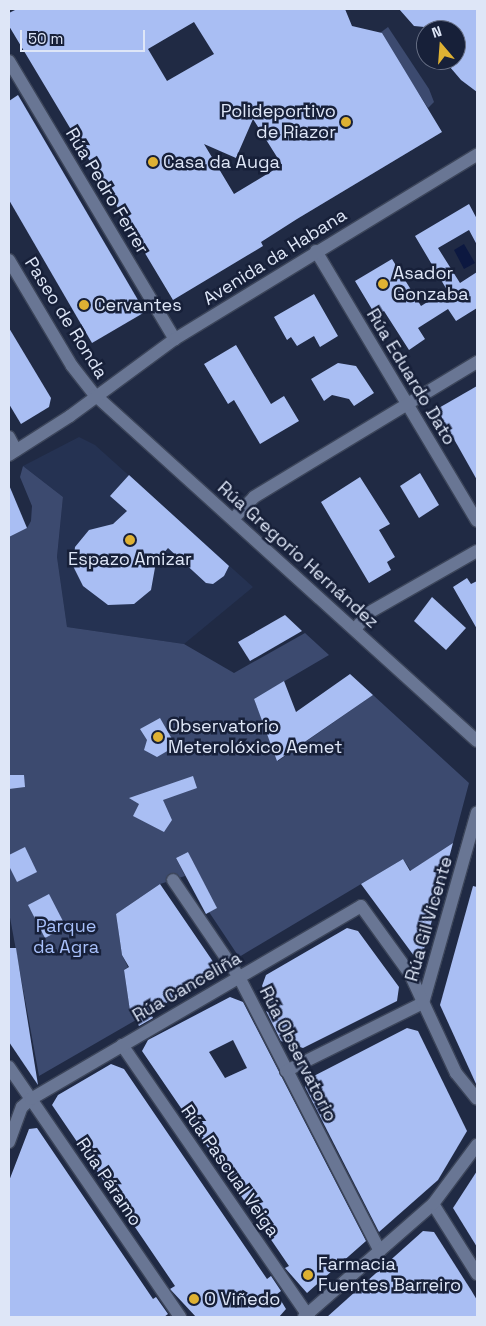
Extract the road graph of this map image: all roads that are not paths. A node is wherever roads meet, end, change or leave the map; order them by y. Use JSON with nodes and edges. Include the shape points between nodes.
{"nodes":[{"id":1,"x":9,"y":61,"type":"edge"},
{"id":2,"x":477,"y":155,"type":"edge"},
{"id":3,"x":316,"y":251,"type":"junction"},
{"id":4,"x":9,"y":260,"type":"edge"},
{"id":5,"x":175,"y":339,"type":"junction"},
{"id":6,"x":477,"y":362,"type":"edge"},
{"id":7,"x":95,"y":396,"type":"junction"},
{"id":8,"x":406,"y":404,"type":"junction"},
{"id":9,"x":9,"y":438,"type":"edge"},
{"id":10,"x":13,"y":453,"type":"edge"},
{"id":11,"x":233,"y":519,"type":"junction"},
{"id":12,"x":477,"y":520,"type":"edge"},
{"id":13,"x":477,"y":551,"type":"edge"},
{"id":14,"x":355,"y":629,"type":"junction"},
{"id":15,"x":477,"y":741,"type":"edge"},
{"id":16,"x":477,"y":812,"type":"edge"},
{"id":17,"x":173,"y":880,"type":"dead end"},
{"id":18,"x":240,"y":977,"type":"junction"},
{"id":19,"x":423,"y":1003,"type":"junction"},
{"id":20,"x":122,"y":1045,"type":"junction"},
{"id":21,"x":9,"y":1067,"type":"edge"},
{"id":22,"x":286,"y":1071,"type":"junction"},
{"id":23,"x":31,"y":1099,"type":"junction"},
{"id":24,"x":477,"y":1099,"type":"edge"},
{"id":25,"x":9,"y":1142,"type":"edge"},
{"id":26,"x":477,"y":1145,"type":"edge"},
{"id":27,"x":433,"y":1204,"type":"junction"},
{"id":28,"x":380,"y":1251,"type":"junction"},
{"id":29,"x":477,"y":1274,"type":"edge"},
{"id":30,"x":307,"y":1316,"type":"edge"},
{"id":31,"x":180,"y":1317,"type":"edge"}],
"edges":[{"from":1,"to":5,"type":"street","name":"Rúa Pedro Ferrer"},
{"from":2,"to":3,"type":"street","name":"Avenida da Habana"},
{"from":3,"to":5,"type":"street","name":"Avenida da Habana"},
{"from":3,"to":8,"type":"street","name":"Rúa Eduardo Dato"},
{"from":4,"to":7,"type":"street","name":"Paseo de Ronda","via":[[72,366]]},
{"from":5,"to":7,"type":"street","name":"Avenida da Habana"},
{"from":6,"to":8,"type":"street"},
{"from":7,"to":10,"type":"street","name":"Avenida da Habana"},
{"from":7,"to":11,"type":"street","name":"Rúa Gregorio Hernández"},
{"from":8,"to":11,"type":"street","via":[[254,497]]},
{"from":8,"to":12,"type":"street","name":"Rúa Eduardo Dato"},
{"from":9,"to":10,"type":"street"},
{"from":11,"to":14,"type":"street","name":"Rúa Gregorio Hernández"},
{"from":13,"to":14,"type":"street","via":[[370,612]]},
{"from":14,"to":15,"type":"street","name":"Rúa Gregorio Hernández"},
{"from":16,"to":19,"type":"street","name":"Rúa Gil Vicente"},
{"from":17,"to":18,"type":"street","name":"Rúa Observatorio"},
{"from":18,"to":19,"type":"street","name":"Rúa Canceliña","via":[[361,906],[410,974]]},
{"from":18,"to":20,"type":"street","name":"Rúa Canceliña"},
{"from":18,"to":22,"type":"street","name":"Rúa Observatorio"},
{"from":19,"to":22,"type":"street","name":"Rúa Gil Vicente"},
{"from":19,"to":24,"type":"street","via":[[456,1073]]},
{"from":20,"to":23,"type":"street","name":"Rúa Canceliña"},
{"from":20,"to":30,"type":"street","name":"Rúa Pascual Veiga"},
{"from":21,"to":23,"type":"street","name":"Rúa Páramo"},
{"from":22,"to":28,"type":"street","name":"Rúa Observatorio"},
{"from":23,"to":25,"type":"street","via":[[22,1107]]},
{"from":23,"to":31,"type":"street","name":"Rúa Páramo"},
{"from":26,"to":27,"type":"street"},
{"from":27,"to":28,"type":"street"},
{"from":27,"to":29,"type":"street"},
{"from":28,"to":30,"type":"street"}]}
